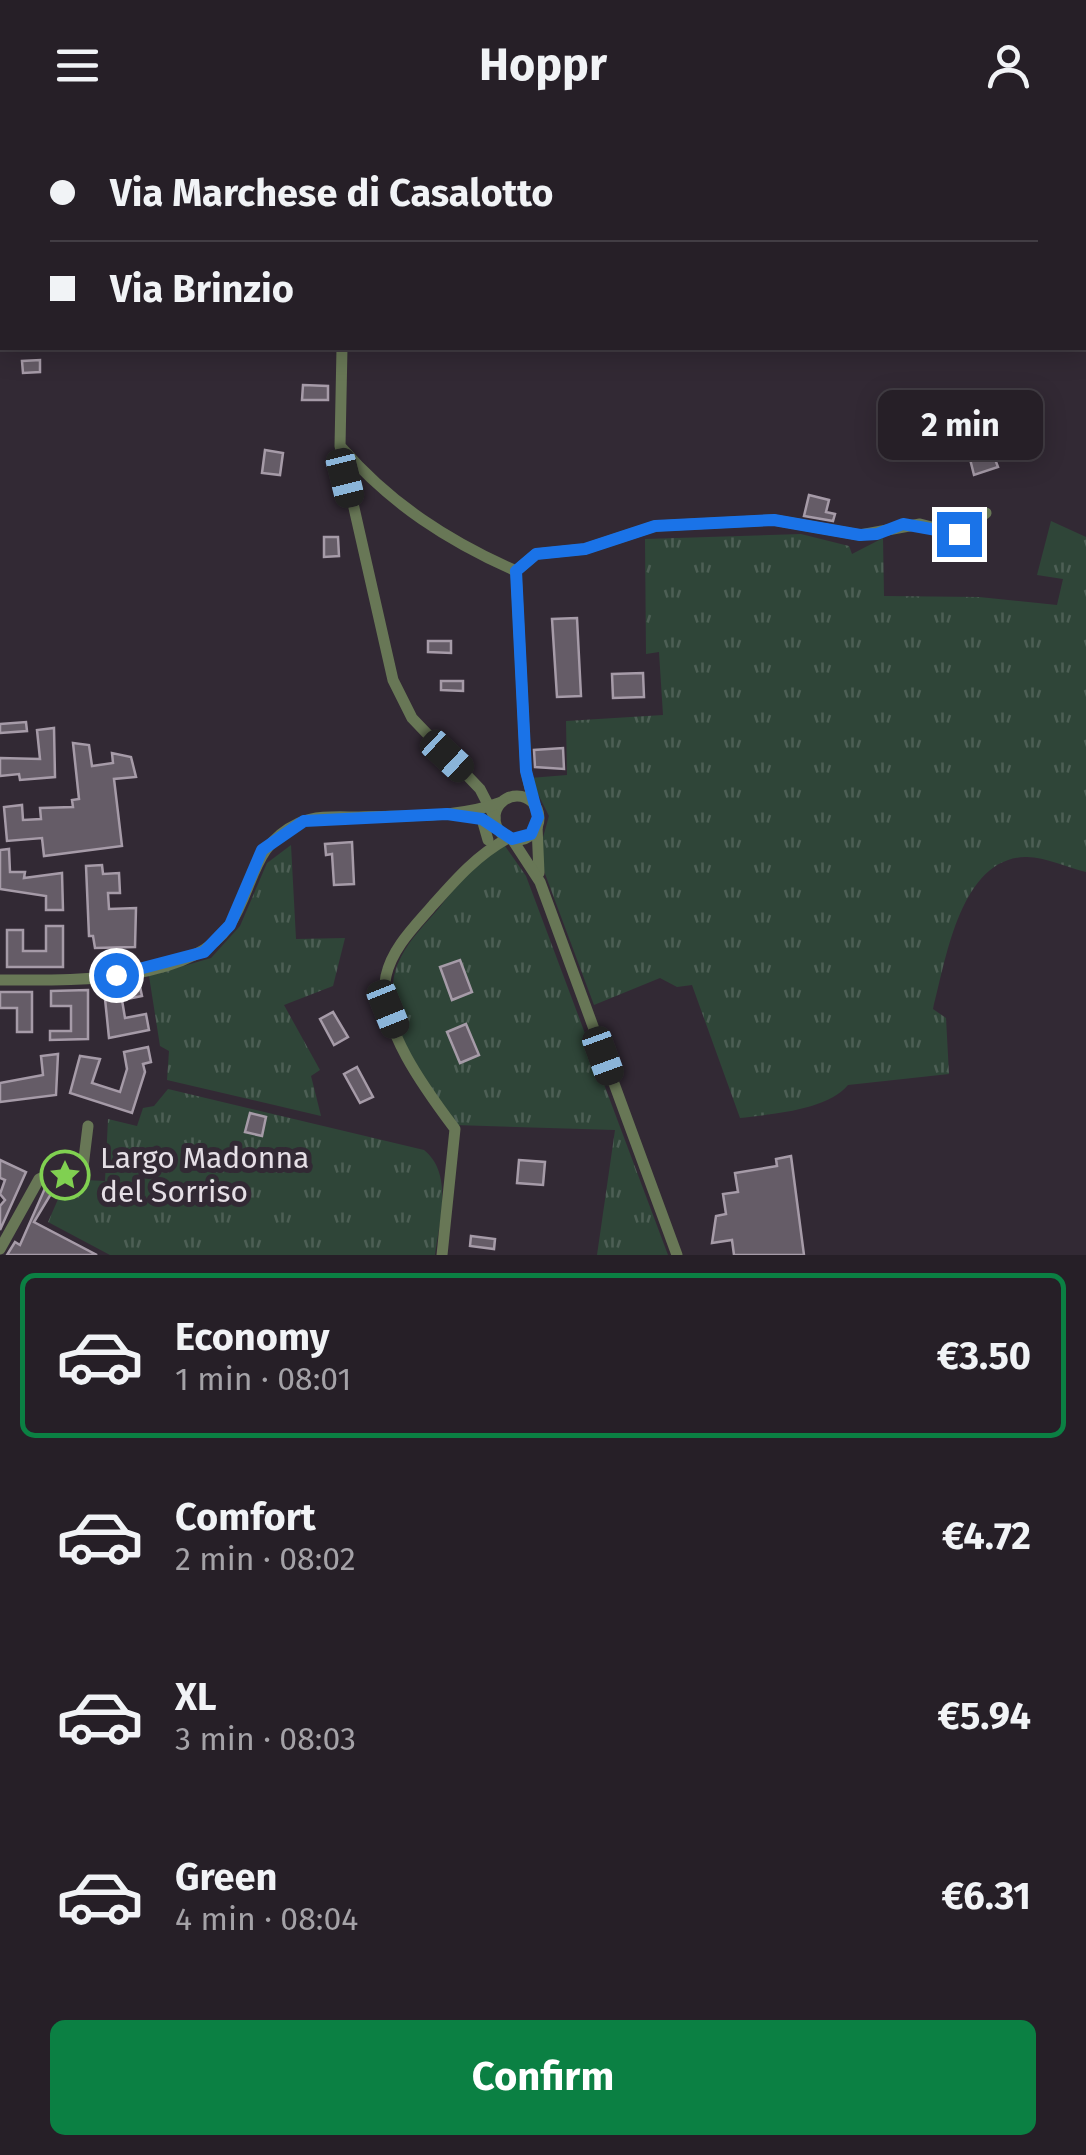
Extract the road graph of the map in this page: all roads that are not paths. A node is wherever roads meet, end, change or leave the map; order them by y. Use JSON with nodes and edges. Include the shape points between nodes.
{"nodes":[{"id":1,"x":342,"y":350,"type":"edge"},
{"id":2,"x":340,"y":446,"type":"junction"},
{"id":3,"x":986,"y":513,"type":"dead end"},
{"id":4,"x":516,"y":571,"type":"junction"},
{"id":5,"x":526,"y":771,"type":"junction"},
{"id":6,"x":471,"y":778,"type":"junction"},
{"id":7,"x":534,"y":805,"type":"junction"},
{"id":8,"x":500,"y":818,"type":"junction"},
{"id":9,"x":538,"y":824,"type":"junction"},
{"id":10,"x":480,"y":855,"type":"junction"},
{"id":11,"x":540,"y":882,"type":"junction"},
{"id":12,"x":0,"y":980,"type":"edge"},
{"id":13,"x":88,"y":1126,"type":"dead end"},
{"id":14,"x":0,"y":1249,"type":"edge"},
{"id":15,"x":442,"y":1255,"type":"edge"},
{"id":16,"x":677,"y":1255,"type":"edge"}],
"edges":[{"from":1,"to":2,"type":"street"},
{"from":2,"to":4,"type":"street","via":[[398,505],[462,547]]},
{"from":2,"to":6,"type":"street","via":[[394,680],[424,734]]},
{"from":3,"to":4,"type":"street","via":[[959,534],[903,524],[860,535],[774,520],[655,526],[585,549],[536,554]]},
{"from":4,"to":5,"type":"street"},
{"from":5,"to":7,"type":"street"},
{"from":5,"to":8,"type":"street"},
{"from":6,"to":8,"type":"street"},
{"from":6,"to":8,"type":"street"},
{"from":7,"to":8,"type":"street"},
{"from":7,"to":9,"type":"street"},
{"from":8,"to":9,"type":"street","via":[[525,838]]},
{"from":8,"to":10,"type":"street"},
{"from":8,"to":10,"type":"street"},
{"from":8,"to":11,"type":"street"},
{"from":8,"to":12,"type":"street","via":[[317,818],[289,828],[262,850],[230,925],[204,952],[93,978]]},
{"from":9,"to":11,"type":"street"},
{"from":10,"to":15,"type":"street","via":[[407,936],[386,976],[388,1009],[416,1078],[455,1128]]},
{"from":11,"to":16,"type":"street"},
{"from":13,"to":14,"type":"street","via":[[82,1175],[52,1172],[40,1179]]}]}
